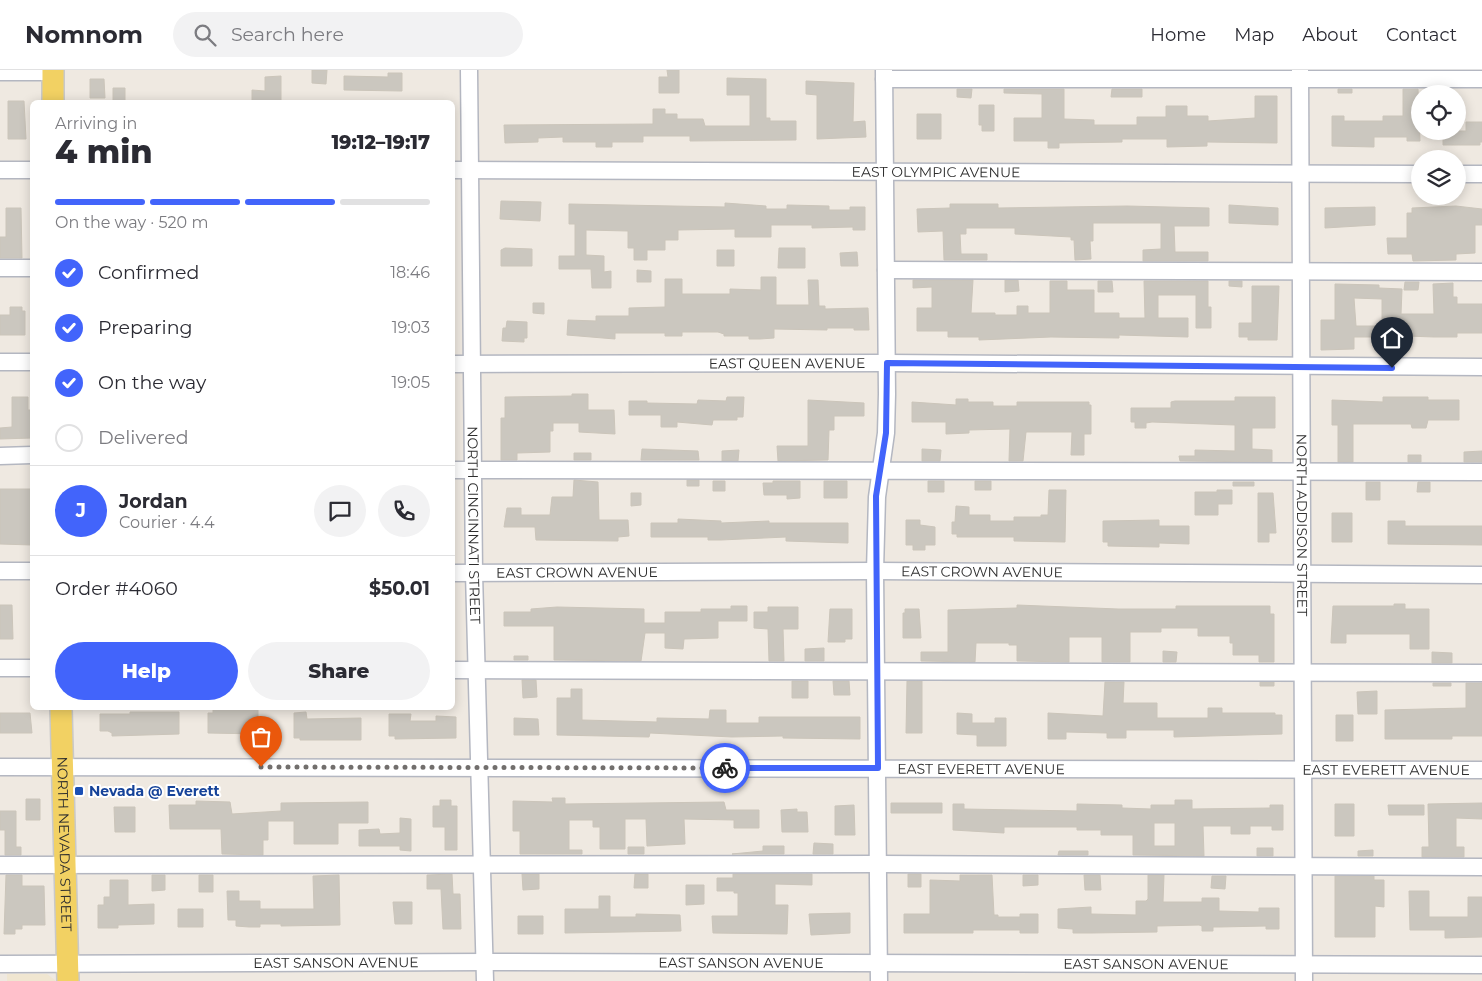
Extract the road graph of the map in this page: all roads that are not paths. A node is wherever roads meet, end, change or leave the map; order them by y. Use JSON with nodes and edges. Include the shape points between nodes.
{"nodes":[{"id":1,"x":469,"y":70,"type":"edge"},
{"id":2,"x":53,"y":71,"type":"edge"},
{"id":3,"x":0,"y":72,"type":"edge"},
{"id":4,"x":884,"y":74,"type":"edge"},
{"id":5,"x":1300,"y":75,"type":"edge"},
{"id":6,"x":1482,"y":79,"type":"edge"},
{"id":7,"x":53,"y":100,"type":"edge"},
{"id":8,"x":0,"y":170,"type":"edge"},
{"id":9,"x":30,"y":170,"type":"edge"},
{"id":10,"x":455,"y":170,"type":"edge"},
{"id":11,"x":470,"y":170,"type":"junction"},
{"id":12,"x":884,"y":172,"type":"junction"},
{"id":13,"x":1300,"y":174,"type":"junction"},
{"id":14,"x":1411,"y":174,"type":"edge"},
{"id":15,"x":1466,"y":174,"type":"edge"},
{"id":16,"x":1482,"y":174,"type":"edge"},
{"id":17,"x":0,"y":268,"type":"edge"},
{"id":18,"x":30,"y":268,"type":"edge"},
{"id":19,"x":886,"y":270,"type":"junction"},
{"id":20,"x":1301,"y":272,"type":"junction"},
{"id":21,"x":1482,"y":272,"type":"edge"},
{"id":22,"x":0,"y":362,"type":"edge"},
{"id":23,"x":30,"y":362,"type":"edge"},
{"id":24,"x":887,"y":363,"type":"junction"},
{"id":25,"x":455,"y":364,"type":"edge"},
{"id":26,"x":472,"y":364,"type":"junction"},
{"id":27,"x":1482,"y":367,"type":"edge"},
{"id":28,"x":1301,"y":368,"type":"junction"},
{"id":29,"x":0,"y":456,"type":"edge"},
{"id":30,"x":30,"y":456,"type":"edge"},
{"id":31,"x":455,"y":470,"type":"edge"},
{"id":32,"x":473,"y":470,"type":"junction"},
{"id":33,"x":882,"y":470,"type":"junction"},
{"id":34,"x":1302,"y":472,"type":"junction"},
{"id":35,"x":1482,"y":472,"type":"edge"},
{"id":36,"x":875,"y":571,"type":"junction"},
{"id":37,"x":0,"y":572,"type":"edge"},
{"id":38,"x":30,"y":572,"type":"edge"},
{"id":39,"x":455,"y":573,"type":"edge"},
{"id":40,"x":474,"y":573,"type":"junction"},
{"id":41,"x":1302,"y":575,"type":"junction"},
{"id":42,"x":1482,"y":575,"type":"edge"},
{"id":43,"x":0,"y":668,"type":"edge"},
{"id":44,"x":30,"y":668,"type":"edge"},
{"id":45,"x":455,"y":670,"type":"edge"},
{"id":46,"x":476,"y":670,"type":"junction"},
{"id":47,"x":877,"y":673,"type":"junction"},
{"id":48,"x":1482,"y":673,"type":"edge"},
{"id":49,"x":1303,"y":674,"type":"junction"},
{"id":50,"x":61,"y":710,"type":"edge"},
{"id":51,"x":0,"y":767,"type":"edge"},
{"id":52,"x":62,"y":767,"type":"junction"},
{"id":53,"x":478,"y":767,"type":"junction"},
{"id":54,"x":878,"y":768,"type":"junction"},
{"id":55,"x":1304,"y":770,"type":"junction"},
{"id":56,"x":1482,"y":770,"type":"edge"},
{"id":57,"x":878,"y":864,"type":"junction"},
{"id":58,"x":0,"y":865,"type":"edge"},
{"id":59,"x":65,"y":865,"type":"junction"},
{"id":60,"x":481,"y":865,"type":"junction"},
{"id":61,"x":1304,"y":866,"type":"junction"},
{"id":62,"x":1482,"y":868,"type":"edge"},
{"id":63,"x":485,"y":962,"type":"junction"},
{"id":64,"x":0,"y":964,"type":"edge"},
{"id":65,"x":879,"y":964,"type":"junction"},
{"id":66,"x":1482,"y":965,"type":"edge"},
{"id":67,"x":68,"y":972,"type":"edge"},
{"id":68,"x":1304,"y":973,"type":"edge"},
{"id":69,"x":485,"y":981,"type":"edge"},
{"id":70,"x":879,"y":981,"type":"edge"}],
"edges":[{"from":1,"to":11,"type":"street","name":"NORTH CINCINNATI STREET"},
{"from":2,"to":3,"type":"street"},
{"from":2,"to":7,"type":"main road"},
{"from":4,"to":5,"type":"street"},
{"from":4,"to":12,"type":"street"},
{"from":5,"to":6,"type":"street"},
{"from":5,"to":13,"type":"street","name":"NORTH ADDISON STREET"},
{"from":8,"to":9,"type":"street"},
{"from":10,"to":11,"type":"street","name":"EAST OLYMPIC AVENUE"},
{"from":11,"to":12,"type":"street","name":"EAST OLYMPIC AVENUE"},
{"from":11,"to":26,"type":"street","name":"NORTH CINCINNATI STREET"},
{"from":12,"to":13,"type":"street","name":"EAST OLYMPIC AVENUE"},
{"from":12,"to":19,"type":"street"},
{"from":13,"to":14,"type":"street","name":"EAST OLYMPIC AVENUE"},
{"from":13,"to":20,"type":"street","name":"NORTH ADDISON STREET"},
{"from":15,"to":16,"type":"street"},
{"from":17,"to":18,"type":"street"},
{"from":19,"to":20,"type":"street"},
{"from":19,"to":24,"type":"street"},
{"from":20,"to":21,"type":"street"},
{"from":20,"to":28,"type":"street","name":"NORTH ADDISON STREET"},
{"from":22,"to":23,"type":"street"},
{"from":24,"to":26,"type":"street","name":"EAST QUEEN AVENUE"},
{"from":24,"to":28,"type":"street","name":"EAST QUEEN AVENUE"},
{"from":24,"to":33,"type":"street"},
{"from":25,"to":26,"type":"street","name":"EAST QUEEN AVENUE"},
{"from":26,"to":32,"type":"street","name":"NORTH CINCINNATI STREET"},
{"from":27,"to":28,"type":"street","name":"EAST QUEEN AVENUE"},
{"from":28,"to":34,"type":"street","name":"NORTH ADDISON STREET"},
{"from":29,"to":30,"type":"street"},
{"from":31,"to":32,"type":"street"},
{"from":32,"to":33,"type":"street"},
{"from":32,"to":40,"type":"street","name":"NORTH CINCINNATI STREET"},
{"from":33,"to":34,"type":"street"},
{"from":33,"to":36,"type":"street","via":[[876,496]]},
{"from":34,"to":35,"type":"street"},
{"from":34,"to":41,"type":"street","name":"NORTH ADDISON STREET"},
{"from":36,"to":40,"type":"street","name":"EAST CROWN AVENUE"},
{"from":36,"to":41,"type":"street","name":"EAST CROWN AVENUE"},
{"from":36,"to":47,"type":"street"},
{"from":37,"to":38,"type":"street"},
{"from":39,"to":40,"type":"street","name":"EAST CROWN AVENUE"},
{"from":40,"to":46,"type":"street","name":"NORTH CINCINNATI STREET"},
{"from":41,"to":42,"type":"street","name":"EAST CROWN AVENUE"},
{"from":41,"to":49,"type":"street","name":"NORTH ADDISON STREET"},
{"from":43,"to":44,"type":"street"},
{"from":45,"to":46,"type":"street"},
{"from":46,"to":47,"type":"street"},
{"from":46,"to":53,"type":"street","name":"NORTH CINCINNATI STREET"},
{"from":47,"to":49,"type":"street"},
{"from":47,"to":54,"type":"street"},
{"from":48,"to":49,"type":"street"},
{"from":49,"to":55,"type":"street","name":"NORTH ADDISON STREET"},
{"from":50,"to":52,"type":"main road","name":"NORTH NEVADA STREET"},
{"from":51,"to":52,"type":"street","name":"EAST EVERETT AVENUE"},
{"from":52,"to":53,"type":"street","name":"EAST EVERETT AVENUE"},
{"from":52,"to":59,"type":"main road","name":"NORTH NEVADA STREET"},
{"from":53,"to":54,"type":"street","name":"EAST EVERETT AVENUE"},
{"from":53,"to":60,"type":"street","name":"NORTH CINCINNATI STREET"},
{"from":54,"to":55,"type":"street","name":"EAST EVERETT AVENUE"},
{"from":54,"to":57,"type":"street"},
{"from":55,"to":56,"type":"street","name":"EAST EVERETT AVENUE"},
{"from":55,"to":61,"type":"street","name":"NORTH ADDISON STREET"},
{"from":57,"to":60,"type":"street"},
{"from":57,"to":61,"type":"street"},
{"from":57,"to":65,"type":"street"},
{"from":58,"to":59,"type":"street"},
{"from":59,"to":60,"type":"street"},
{"from":59,"to":67,"type":"main road","name":"NORTH NEVADA STREET"},
{"from":60,"to":63,"type":"street","name":"NORTH CINCINNATI STREET"},
{"from":61,"to":62,"type":"street"},
{"from":61,"to":68,"type":"street","name":"NORTH ADDISON STREET"},
{"from":63,"to":65,"type":"street","name":"EAST SANSON AVENUE"},
{"from":63,"to":67,"type":"street","name":"EAST SANSON AVENUE"},
{"from":63,"to":69,"type":"street","name":"NORTH CINCINNATI STREET"},
{"from":64,"to":67,"type":"street","name":"EAST SANSON AVENUE"},
{"from":65,"to":68,"type":"street","name":"EAST SANSON AVENUE"},
{"from":65,"to":70,"type":"street"},
{"from":66,"to":68,"type":"street","name":"EAST SANSON AVENUE"}]}
